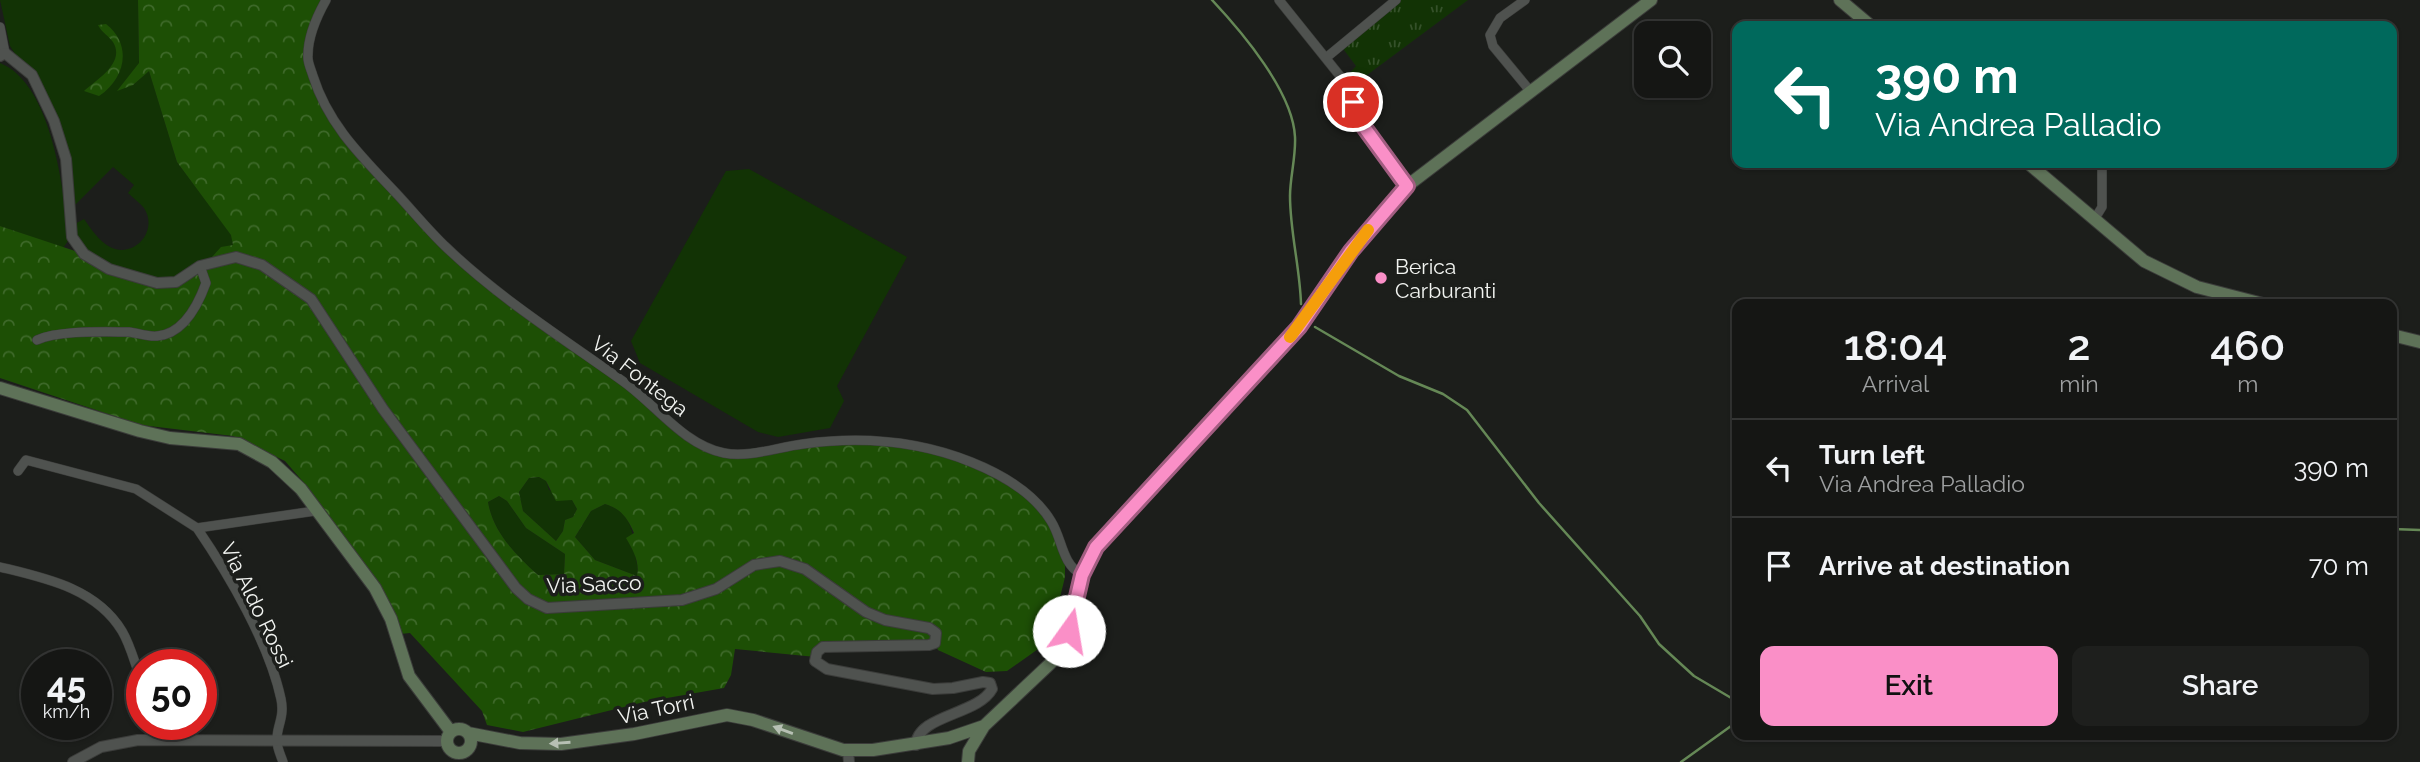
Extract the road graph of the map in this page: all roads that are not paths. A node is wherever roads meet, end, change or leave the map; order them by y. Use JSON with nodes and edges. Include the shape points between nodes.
{"nodes":[{"id":1,"x":326,"y":0,"type":"edge"},
{"id":2,"x":1279,"y":0,"type":"edge"},
{"id":3,"x":1396,"y":0,"type":"edge"},
{"id":4,"x":1525,"y":0,"type":"edge"},
{"id":5,"x":1651,"y":0,"type":"edge"},
{"id":6,"x":1840,"y":0,"type":"edge"},
{"id":7,"x":1865,"y":21,"type":"edge"},
{"id":8,"x":0,"y":27,"type":"edge"},
{"id":9,"x":3,"y":54,"type":"edge"},
{"id":10,"x":1327,"y":57,"type":"junction"},
{"id":11,"x":1531,"y":92,"type":"junction"},
{"id":12,"x":2034,"y":168,"type":"edge"},
{"id":13,"x":2102,"y":168,"type":"edge"},
{"id":14,"x":1407,"y":186,"type":"junction"},
{"id":15,"x":2094,"y":220,"type":"junction"},
{"id":16,"x":200,"y":266,"type":"junction"},
{"id":17,"x":2244,"y":299,"type":"edge"},
{"id":18,"x":2397,"y":336,"type":"edge"},
{"id":19,"x":37,"y":340,"type":"dead end"},
{"id":20,"x":2420,"y":342,"type":"edge"},
{"id":21,"x":0,"y":388,"type":"edge"},
{"id":22,"x":18,"y":471,"type":"dead end"},
{"id":23,"x":315,"y":510,"type":"junction"},
{"id":24,"x":197,"y":528,"type":"junction"},
{"id":25,"x":0,"y":567,"type":"edge"},
{"id":26,"x":1082,"y":575,"type":"junction"},
{"id":27,"x":129,"y":649,"type":"edge"},
{"id":28,"x":984,"y":726,"type":"junction"},
{"id":29,"x":468,"y":733,"type":"junction"},
{"id":30,"x":961,"y":734,"type":"junction"},
{"id":31,"x":449,"y":737,"type":"junction"},
{"id":32,"x":143,"y":740,"type":"edge"},
{"id":33,"x":217,"y":740,"type":"edge"},
{"id":34,"x":277,"y":740,"type":"junction"},
{"id":35,"x":916,"y":745,"type":"junction"},
{"id":36,"x":848,"y":756,"type":"edge"},
{"id":37,"x":969,"y":756,"type":"edge"},
{"id":38,"x":464,"y":757,"type":"edge"},
{"id":39,"x":73,"y":762,"type":"edge"},
{"id":40,"x":284,"y":762,"type":"edge"}],
"edges":[{"from":1,"to":26,"type":"street","name":"Via Fontega","via":[[307,57],[318,94],[357,152],[480,277],[628,385],[673,424],[723,453],[868,439],[919,446],[972,463],[1033,499],[1059,535],[1069,566]]},
{"from":2,"to":10,"type":"street"},
{"from":3,"to":10,"type":"street"},
{"from":4,"to":11,"type":"street","via":[[1500,18],[1490,35],[1493,46]]},
{"from":5,"to":11,"type":"main road"},
{"from":6,"to":7,"type":"main road"},
{"from":8,"to":9,"type":"street"},
{"from":9,"to":16,"type":"street","name":"Via Sacco","via":[[32,75],[54,121],[65,159],[72,237],[83,254],[109,269],[157,283],[176,282]]},
{"from":10,"to":14,"type":"street","via":[[1344,81],[1364,127]]},
{"from":11,"to":14,"type":"main road"},
{"from":12,"to":15,"type":"main road"},
{"from":13,"to":15,"type":"street","via":[[2102,206]]},
{"from":14,"to":26,"type":"main road","via":[[1351,251],[1290,337],[1096,547]]},
{"from":15,"to":17,"type":"main road","via":[[2170,276]]},
{"from":16,"to":19,"type":"street","via":[[206,283],[181,326],[158,336],[69,334]]},
{"from":16,"to":35,"type":"street","name":"Via Sacco","via":[[236,257],[262,265],[311,299],[383,409],[516,588],[538,606],[682,600],[716,589],[754,565],[780,561],[805,569],[866,612],[934,631],[935,643],[929,645],[824,647],[815,660],[827,669],[933,688],[990,684],[992,689],[982,700],[924,728]]},
{"from":18,"to":20,"type":"main road"},
{"from":21,"to":23,"type":"main road","via":[[170,438],[239,444],[288,475]]},
{"from":22,"to":24,"type":"street","name":"Via Aldo Rossi","via":[[26,460],[136,489]]},
{"from":23,"to":24,"type":"street","name":"Via Aldo Rossi"},
{"from":23,"to":31,"type":"main road","via":[[380,596],[409,676]]},
{"from":24,"to":34,"type":"street","name":"Via Aldo Rossi","via":[[224,567],[269,659],[283,720]]},
{"from":25,"to":27,"type":"street","via":[[90,597],[105,608]]},
{"from":26,"to":28,"type":"main road","via":[[1069,631],[1055,659]]},
{"from":28,"to":30,"type":"main road"},
{"from":28,"to":37,"type":"main road"},
{"from":29,"to":31,"type":"main road","via":[[458,729]]},
{"from":36,"to":29,"type":"main road","name":"Via Torri","one_way":true,"via":[[753,720],[727,715],[561,744],[520,743]]},
{"from":29,"to":38,"type":"main road","via":[[471,743]]},
{"from":30,"to":35,"type":"main road"},
{"from":30,"to":37,"type":"main road"},
{"from":31,"to":34,"type":"street"},
{"from":31,"to":38,"type":"main road","via":[[452,751]]},
{"from":32,"to":39,"type":"street","via":[[116,742]]},
{"from":33,"to":34,"type":"street"},
{"from":34,"to":40,"type":"street"},
{"from":35,"to":36,"type":"main road"}]}
